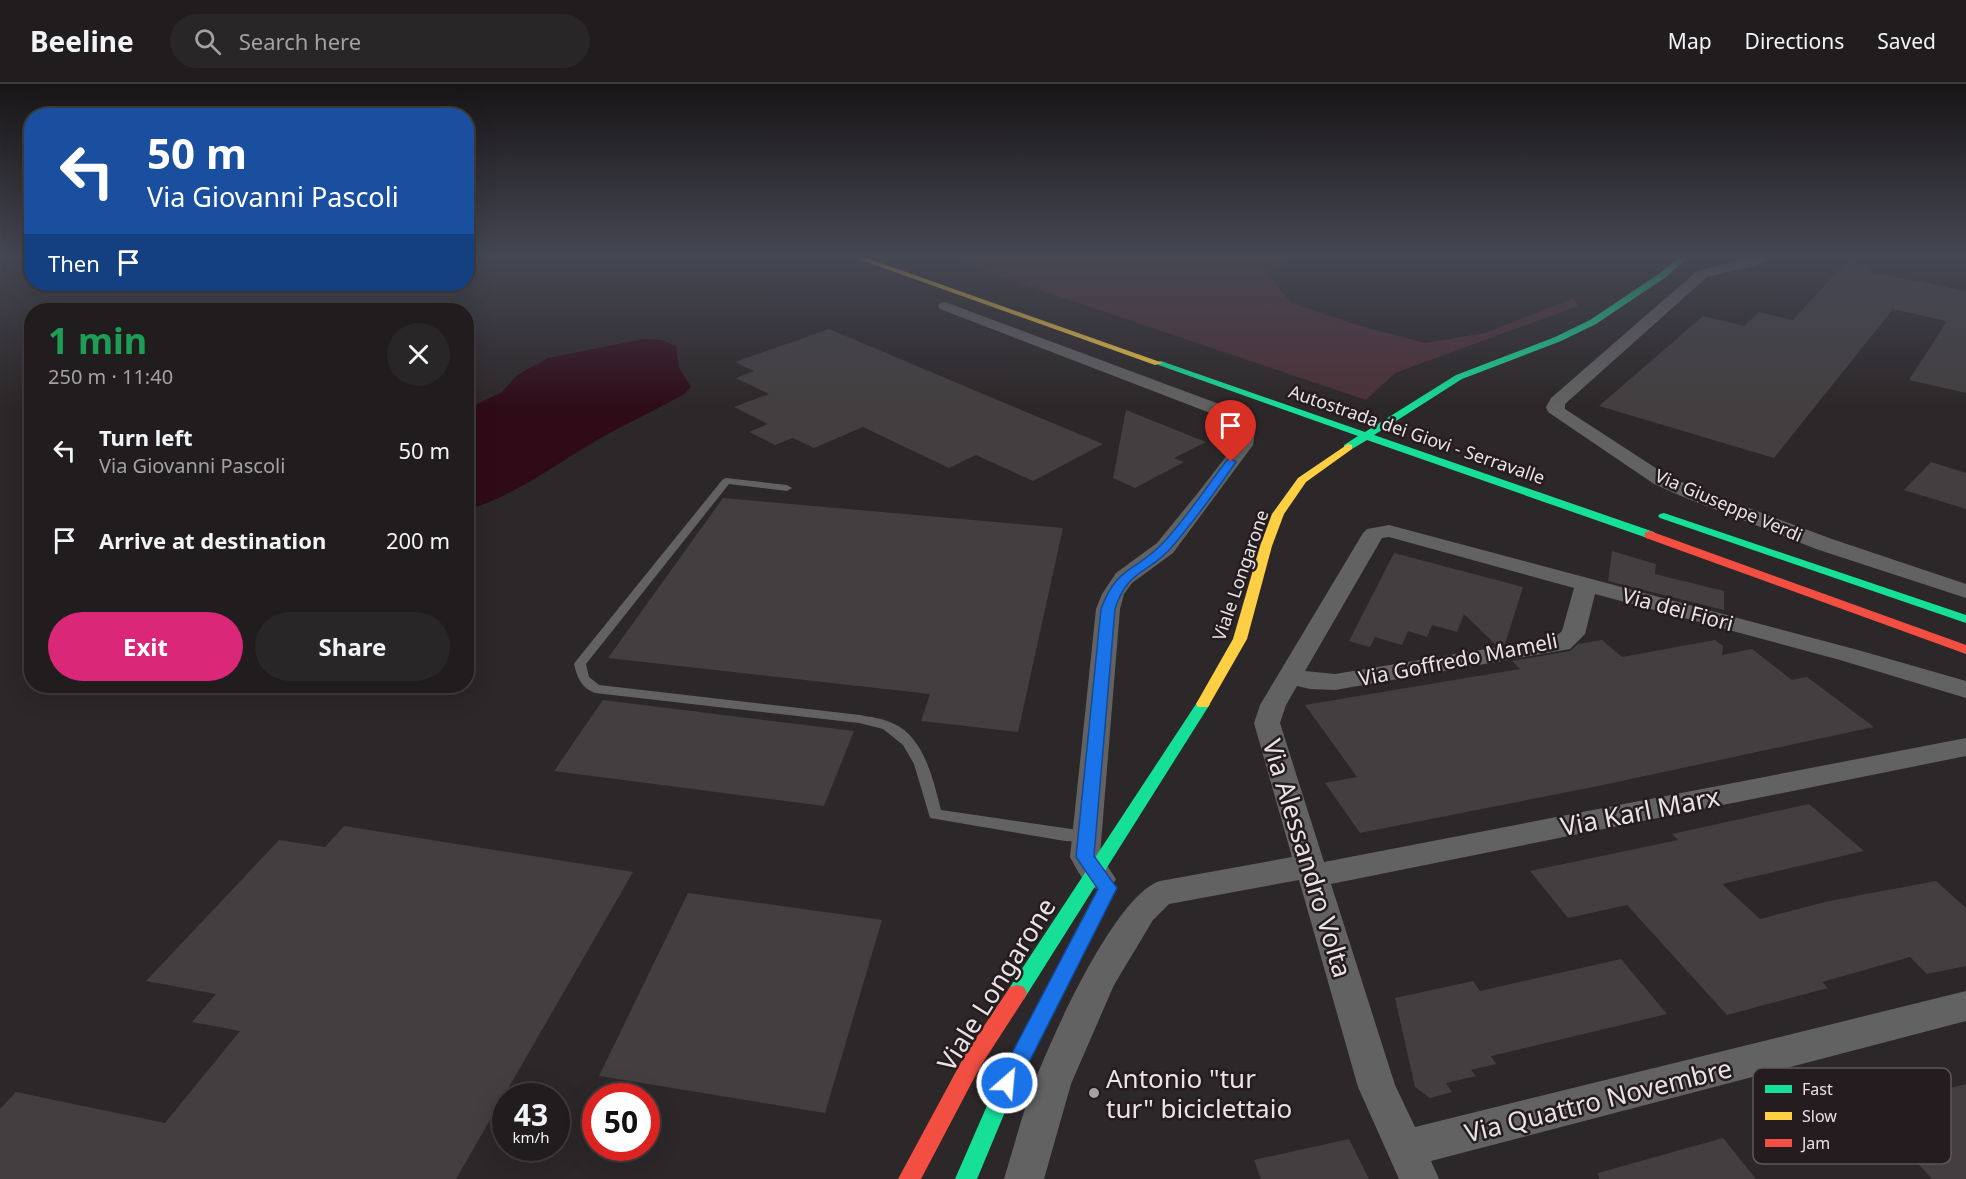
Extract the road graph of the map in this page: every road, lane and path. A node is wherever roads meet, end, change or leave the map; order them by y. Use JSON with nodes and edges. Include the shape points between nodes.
{"nodes":[{"id":1,"x":948,"y":307,"type":"edge"},
{"id":2,"x":1000,"y":307,"type":"edge"},
{"id":3,"x":1616,"y":307,"type":"edge"},
{"id":4,"x":1665,"y":307,"type":"edge"},
{"id":5,"x":1368,"y":414,"type":"dead end"},
{"id":6,"x":1402,"y":426,"type":"dead end"},
{"id":7,"x":787,"y":488,"type":"dead end"},
{"id":8,"x":1650,"y":511,"type":"dead end"},
{"id":9,"x":1389,"y":531,"type":"joint"},
{"id":10,"x":1586,"y":584,"type":"junction"},
{"id":11,"x":1966,"y":591,"type":"edge"},
{"id":12,"x":1966,"y":619,"type":"edge"},
{"id":13,"x":1966,"y":650,"type":"edge"},
{"id":14,"x":1290,"y":675,"type":"junction"},
{"id":15,"x":1966,"y":690,"type":"edge"},
{"id":16,"x":1190,"y":728,"type":"junction"},
{"id":17,"x":1966,"y":747,"type":"edge"},
{"id":18,"x":1145,"y":821,"type":"dead end"},
{"id":19,"x":1087,"y":836,"type":"junction"},
{"id":20,"x":1312,"y":871,"type":"junction"},
{"id":21,"x":1106,"y":880,"type":"junction"},
{"id":22,"x":1966,"y":1006,"type":"edge"},
{"id":23,"x":1412,"y":1164,"type":"edge"},
{"id":24,"x":909,"y":1179,"type":"edge"},
{"id":25,"x":966,"y":1179,"type":"edge"},
{"id":26,"x":1024,"y":1179,"type":"edge"}],
"edges":[{"from":1,"to":19,"type":"street","via":[[1224,412],[1246,429],[1244,445],[1165,548],[1124,578],[1113,594],[1108,609]]},
{"from":2,"to":13,"type":"main road","name":"Autostrada dei Giovi - Serravalle"},
{"from":3,"to":16,"type":"main road","name":"Viale Longarone","via":[[1558,339],[1460,377],[1335,454],[1302,480],[1278,514],[1240,639]]},
{"from":4,"to":11,"type":"street","name":"Via Giuseppe Verdi","via":[[1557,402],[1557,412],[1661,480],[1688,492],[1824,544]]},
{"from":5,"to":6,"type":"main road","name":"Autostrada dei Giovi - Serravalle"},
{"from":7,"to":19,"type":"lane","via":[[726,481],[580,664],[584,678],[595,689],[860,719],[889,727],[913,748],[935,814]]},
{"from":8,"to":12,"type":"main road"},
{"from":9,"to":10,"type":"street","name":"Via dei Fiori"},
{"from":9,"to":14,"type":"street","name":"Via Alessandro Volta","via":[[1374,533]]},
{"from":10,"to":14,"type":"street","name":"Via Goffredo Mameli","via":[[1573,634],[1561,644],[1335,682]]},
{"from":10,"to":15,"type":"street","name":"Via dei Fiori"},
{"from":14,"to":20,"type":"street","name":"Via Alessandro Volta","via":[[1267,723]]},
{"from":16,"to":18,"type":"main road","name":"Viale Longarone"},
{"from":16,"to":21,"type":"main road","name":"Viale Longarone"},
{"from":17,"to":20,"type":"street","name":"Via Karl Marx"},
{"from":19,"to":21,"type":"street","via":[[1085,857]]},
{"from":20,"to":23,"type":"street","name":"Via Alessandro Volta","via":[[1377,1087]]},
{"from":20,"to":26,"type":"street","name":"Via Karl Marx","via":[[1160,893],[1142,911],[1100,978],[1052,1084]]},
{"from":21,"to":24,"type":"main road","name":"Viale Longarone","via":[[973,1060]]},
{"from":21,"to":25,"type":"main road","name":"Viale Longarone","via":[[1007,1083]]},
{"from":22,"to":23,"type":"street","name":"Via Quattro Novembre"}]}
